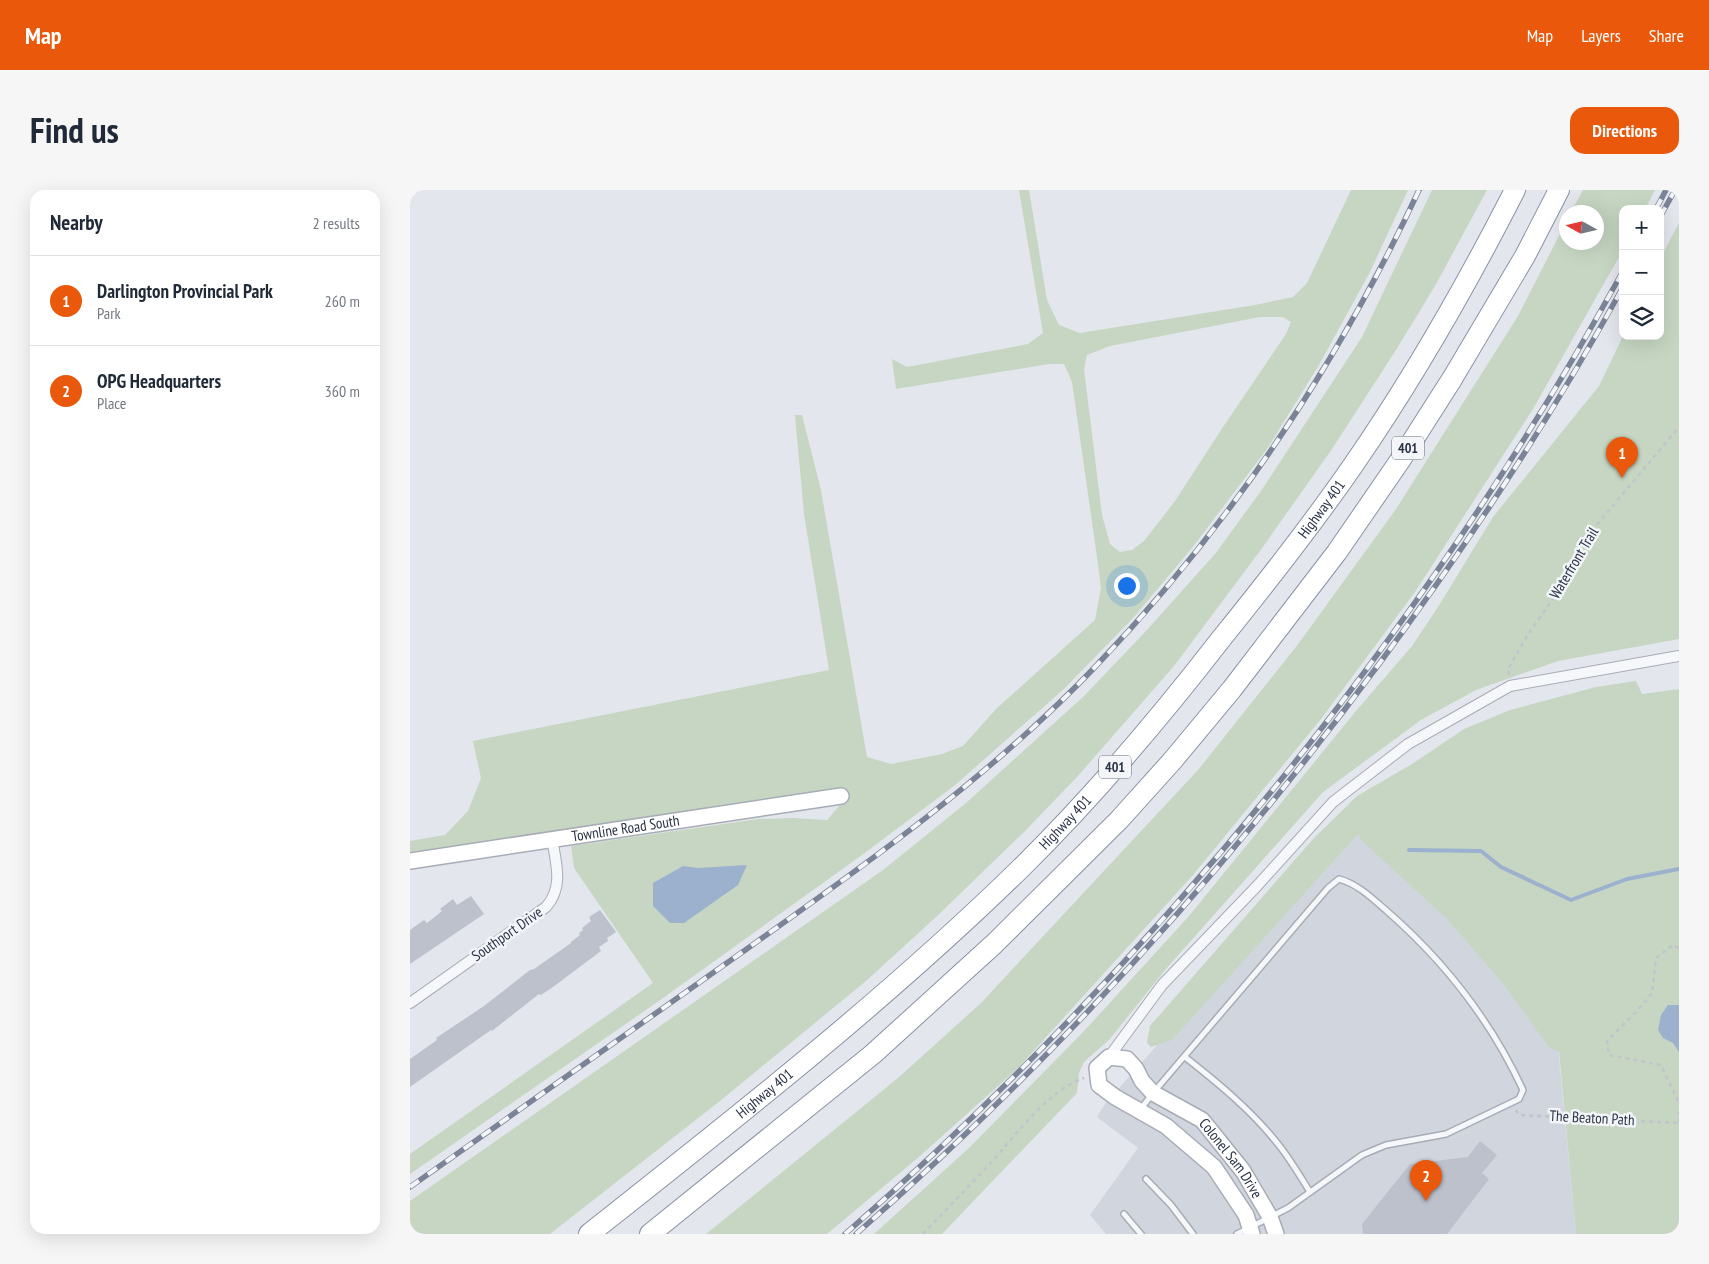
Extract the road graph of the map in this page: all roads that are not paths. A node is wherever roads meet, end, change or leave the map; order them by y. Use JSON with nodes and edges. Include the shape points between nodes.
{"nodes":[{"id":1,"x":1515,"y":190,"type":"edge"},
{"id":2,"x":1559,"y":190,"type":"edge"},
{"id":3,"x":1679,"y":656,"type":"edge"},
{"id":4,"x":841,"y":796,"type":"dead end"},
{"id":5,"x":552,"y":839,"type":"junction"},
{"id":6,"x":410,"y":861,"type":"edge"},
{"id":7,"x":410,"y":1003,"type":"edge"},
{"id":8,"x":1109,"y":1056,"type":"junction"},
{"id":9,"x":1185,"y":1057,"type":"junction"},
{"id":10,"x":1153,"y":1093,"type":"junction"},
{"id":11,"x":1140,"y":1110,"type":"junction"},
{"id":12,"x":1146,"y":1179,"type":"dead end"},
{"id":13,"x":1310,"y":1192,"type":"junction"},
{"id":14,"x":1124,"y":1214,"type":"dead end"},
{"id":15,"x":1270,"y":1217,"type":"junction"},
{"id":16,"x":1246,"y":1232,"type":"edge"},
{"id":17,"x":589,"y":1234,"type":"edge"},
{"id":18,"x":650,"y":1234,"type":"edge"},
{"id":19,"x":1141,"y":1234,"type":"edge"},
{"id":20,"x":1193,"y":1234,"type":"edge"},
{"id":21,"x":1276,"y":1234,"type":"edge"}],
"edges":[{"from":1,"to":17,"type":"highway","name":"Highway 401","number":"401","via":[[1415,369],[1355,463],[1293,549],[1187,682],[1088,798],[980,906],[825,1045]]},
{"from":2,"to":18,"type":"highway","number":"401","via":[[1525,256],[1401,459],[1331,560],[1173,760],[1119,820],[994,944],[873,1054]]},
{"from":3,"to":8,"type":"street","via":[[1510,686],[1408,744],[1333,802],[1162,985]]},
{"from":4,"to":5,"type":"street","name":"Townline Road South"},
{"from":5,"to":6,"type":"street","name":"Townline Road South"},
{"from":5,"to":7,"type":"street","name":"Southport Drive","via":[[558,876],[556,890],[546,907]]},
{"from":8,"to":10,"type":"street","name":"Colonel Sam Drive","via":[[1127,1059]]},
{"from":8,"to":11,"type":"street","name":"Colonel Sam Drive","via":[[1097,1068],[1099,1086]]},
{"from":9,"to":10,"type":"lane"},
{"from":9,"to":13,"type":"lane","via":[[1247,1110],[1278,1144]]},
{"from":9,"to":13,"type":"lane","via":[[1339,879],[1351,882],[1417,938],[1461,987],[1487,1024],[1523,1090],[1519,1099],[1446,1134],[1386,1145],[1362,1155]]},
{"from":10,"to":11,"type":"lane"},
{"from":10,"to":15,"type":"street","name":"Colonel Sam Drive","via":[[1202,1120],[1243,1171]]},
{"from":11,"to":16,"type":"street","name":"Colonel Sam Drive","via":[[1166,1126],[1214,1167],[1246,1215]]},
{"from":12,"to":20,"type":"lane","via":[[1171,1204]]},
{"from":13,"to":15,"type":"lane"},
{"from":14,"to":19,"type":"lane"},
{"from":15,"to":16,"type":"lane"},
{"from":15,"to":21,"type":"street","name":"Colonel Sam Drive"}]}
